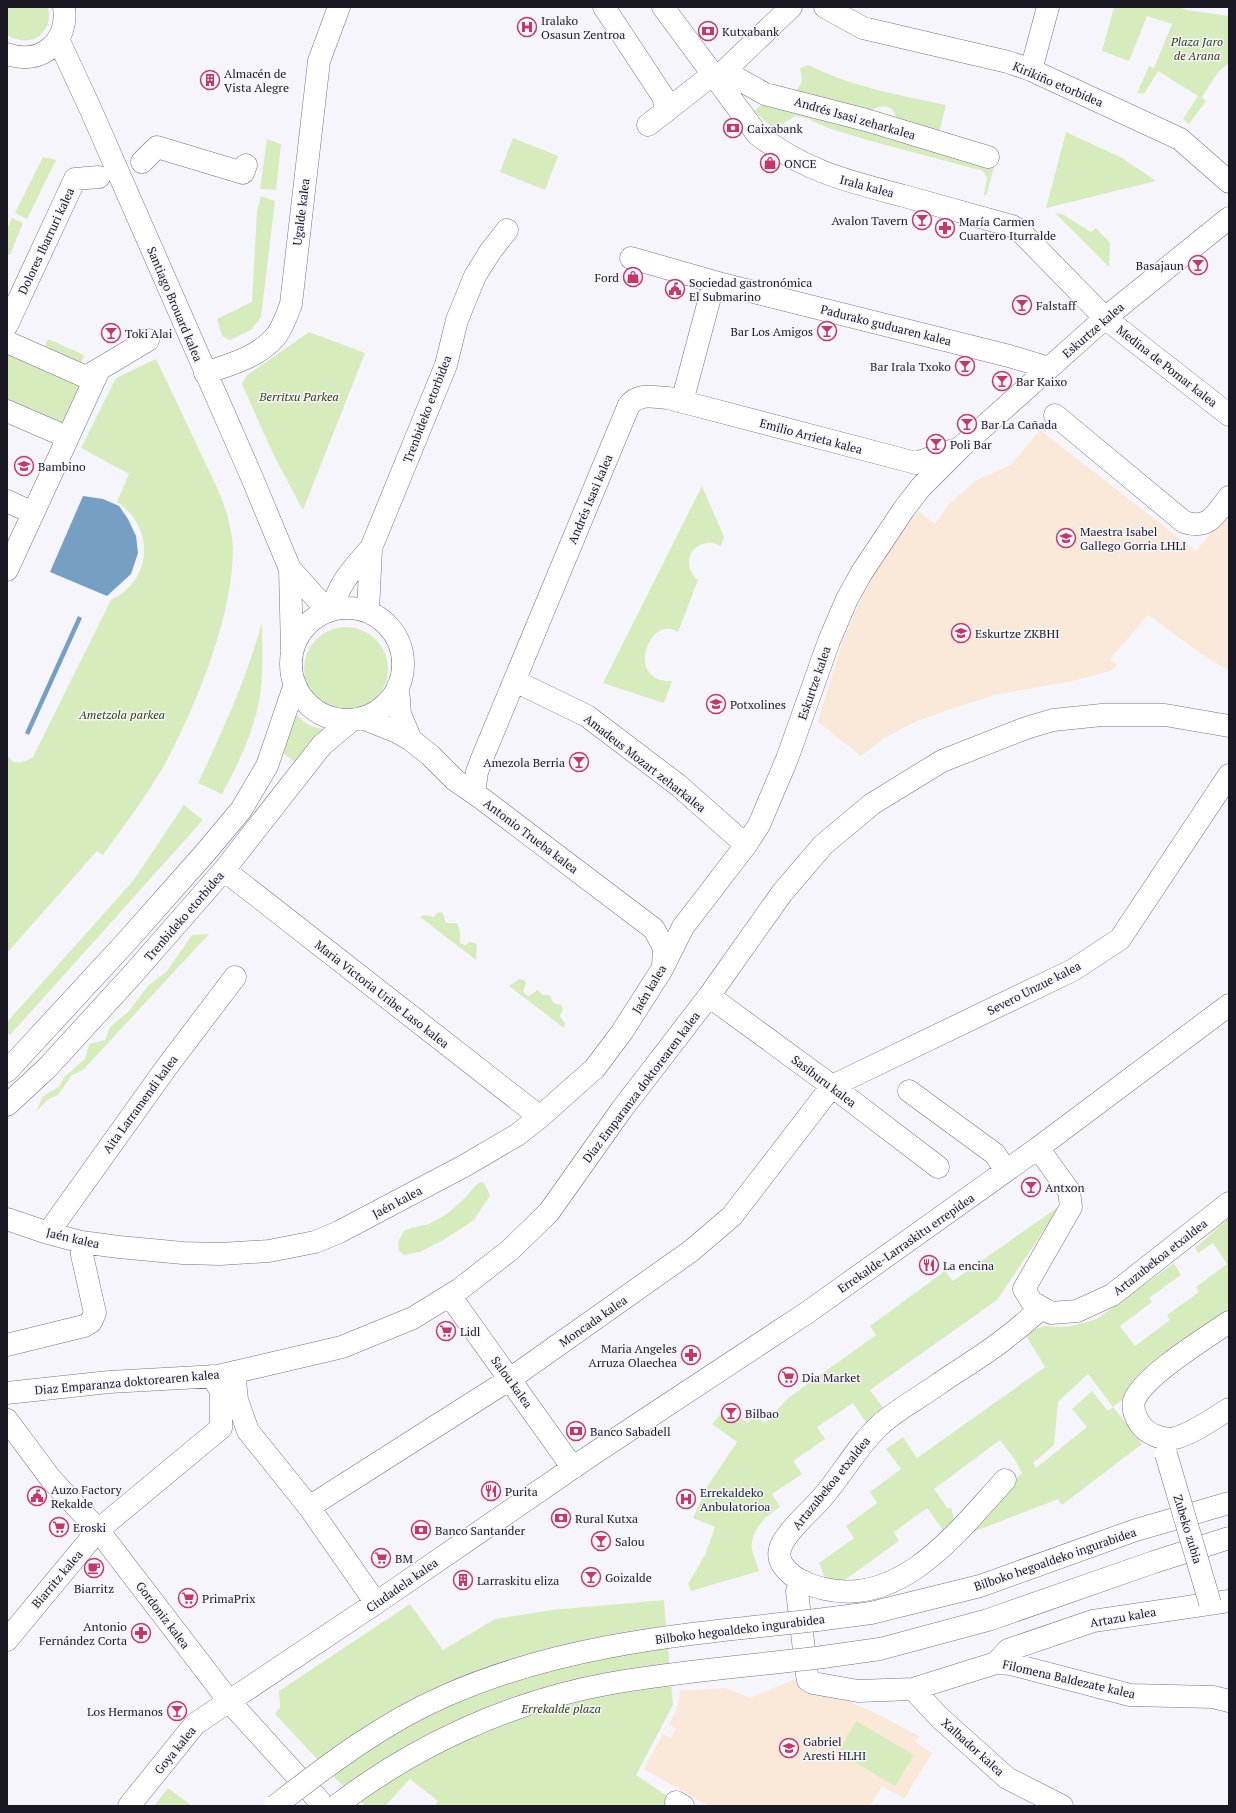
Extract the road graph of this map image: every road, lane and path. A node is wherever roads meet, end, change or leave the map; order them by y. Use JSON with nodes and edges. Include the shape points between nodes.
{"nodes":[{"id":1,"x":64,"y":7,"type":"edge"},
{"id":2,"x":339,"y":7,"type":"edge"},
{"id":3,"x":604,"y":7,"type":"edge"},
{"id":4,"x":662,"y":7,"type":"edge"},
{"id":5,"x":791,"y":7,"type":"edge"},
{"id":6,"x":825,"y":7,"type":"edge"},
{"id":7,"x":1048,"y":7,"type":"edge"},
{"id":8,"x":58,"y":40,"type":"junction"},
{"id":9,"x":7,"y":54,"type":"edge"},
{"id":10,"x":1031,"y":70,"type":"junction"},
{"id":11,"x":718,"y":75,"type":"junction"},
{"id":12,"x":665,"y":112,"type":"junction"},
{"id":13,"x":648,"y":125,"type":"dead end"},
{"id":14,"x":988,"y":157,"type":"dead end"},
{"id":15,"x":142,"y":162,"type":"dead end"},
{"id":16,"x":246,"y":165,"type":"dead end"},
{"id":17,"x":99,"y":177,"type":"dead end"},
{"id":18,"x":1229,"y":182,"type":"edge"},
{"id":19,"x":1229,"y":218,"type":"edge"},
{"id":20,"x":507,"y":230,"type":"dead end"},
{"id":21,"x":631,"y":258,"type":"dead end"},
{"id":22,"x":714,"y":282,"type":"junction"},
{"id":23,"x":1105,"y":318,"type":"junction"},
{"id":24,"x":7,"y":325,"type":"edge"},
{"id":25,"x":148,"y":340,"type":"dead end"},
{"id":26,"x":7,"y":342,"type":"edge"},
{"id":27,"x":1049,"y":368,"type":"junction"},
{"id":28,"x":98,"y":370,"type":"junction"},
{"id":29,"x":205,"y":373,"type":"junction"},
{"id":30,"x":682,"y":402,"type":"junction"},
{"id":31,"x":7,"y":411,"type":"edge"},
{"id":32,"x":1055,"y":415,"type":"dead end"},
{"id":33,"x":1229,"y":415,"type":"edge"},
{"id":34,"x":67,"y":438,"type":"junction"},
{"id":35,"x":961,"y":447,"type":"junction"},
{"id":36,"x":916,"y":463,"type":"junction"},
{"id":37,"x":921,"y":487,"type":"junction"},
{"id":38,"x":1229,"y":497,"type":"edge"},
{"id":39,"x":7,"y":501,"type":"edge"},
{"id":40,"x":33,"y":513,"type":"junction"},
{"id":41,"x":371,"y":548,"type":"junction"},
{"id":42,"x":290,"y":569,"type":"junction"},
{"id":43,"x":7,"y":570,"type":"edge"},
{"id":44,"x":330,"y":611,"type":"junction"},
{"id":45,"x":368,"y":612,"type":"junction"},
{"id":46,"x":292,"y":651,"type":"junction"},
{"id":47,"x":515,"y":681,"type":"junction"},
{"id":48,"x":294,"y":684,"type":"junction"},
{"id":49,"x":398,"y":686,"type":"junction"},
{"id":50,"x":357,"y":719,"type":"junction"},
{"id":51,"x":1229,"y":726,"type":"edge"},
{"id":52,"x":411,"y":740,"type":"junction"},
{"id":53,"x":481,"y":761,"type":"junction"},
{"id":54,"x":438,"y":764,"type":"junction"},
{"id":55,"x":1229,"y":775,"type":"edge"},
{"id":56,"x":474,"y":793,"type":"junction"},
{"id":57,"x":746,"y":845,"type":"junction"},
{"id":58,"x":224,"y":870,"type":"junction"},
{"id":59,"x":654,"y":929,"type":"junction"},
{"id":60,"x":682,"y":930,"type":"junction"},
{"id":61,"x":663,"y":966,"type":"junction"},
{"id":62,"x":235,"y":977,"type":"dead end"},
{"id":63,"x":709,"y":996,"type":"junction"},
{"id":64,"x":1229,"y":1005,"type":"edge"},
{"id":65,"x":7,"y":1071,"type":"edge"},
{"id":66,"x":832,"y":1086,"type":"junction"},
{"id":67,"x":909,"y":1091,"type":"dead end"},
{"id":68,"x":7,"y":1105,"type":"edge"},
{"id":69,"x":540,"y":1117,"type":"junction"},
{"id":70,"x":1038,"y":1148,"type":"junction"},
{"id":71,"x":938,"y":1167,"type":"dead end"},
{"id":72,"x":1006,"y":1171,"type":"junction"},
{"id":73,"x":1229,"y":1203,"type":"edge"},
{"id":74,"x":7,"y":1219,"type":"edge"},
{"id":75,"x":48,"y":1233,"type":"junction"},
{"id":76,"x":81,"y":1242,"type":"junction"},
{"id":77,"x":450,"y":1296,"type":"junction"},
{"id":78,"x":1042,"y":1308,"type":"junction"},
{"id":79,"x":1229,"y":1322,"type":"edge"},
{"id":80,"x":7,"y":1345,"type":"edge"},
{"id":81,"x":234,"y":1372,"type":"junction"},
{"id":82,"x":212,"y":1376,"type":"junction"},
{"id":83,"x":510,"y":1379,"type":"junction"},
{"id":84,"x":7,"y":1393,"type":"edge"},
{"id":85,"x":1229,"y":1409,"type":"edge"},
{"id":86,"x":8,"y":1422,"type":"edge"},
{"id":87,"x":221,"y":1428,"type":"junction"},
{"id":88,"x":248,"y":1431,"type":"junction"},
{"id":89,"x":1166,"y":1454,"type":"dead end"},
{"id":90,"x":573,"y":1468,"type":"junction"},
{"id":91,"x":1005,"y":1480,"type":"dead end"},
{"id":92,"x":1229,"y":1503,"type":"edge"},
{"id":93,"x":309,"y":1506,"type":"junction"},
{"id":94,"x":98,"y":1530,"type":"junction"},
{"id":95,"x":1229,"y":1538,"type":"edge"},
{"id":96,"x":803,"y":1581,"type":"junction"},
{"id":97,"x":1220,"y":1602,"type":"edge"},
{"id":98,"x":376,"y":1603,"type":"junction"},
{"id":99,"x":7,"y":1640,"type":"edge"},
{"id":100,"x":996,"y":1663,"type":"junction"},
{"id":101,"x":913,"y":1689,"type":"junction"},
{"id":102,"x":229,"y":1701,"type":"junction"},
{"id":103,"x":1229,"y":1701,"type":"edge"},
{"id":104,"x":129,"y":1806,"type":"edge"},
{"id":105,"x":275,"y":1806,"type":"edge"},
{"id":106,"x":324,"y":1806,"type":"edge"},
{"id":107,"x":336,"y":1806,"type":"edge"},
{"id":108,"x":1062,"y":1806,"type":"edge"}],
"edges":[{"from":1,"to":8,"type":"main road","via":[[64,29]]},
{"from":2,"to":29,"type":"main road","name":"Ugalde kalea","via":[[318,61],[291,304],[276,336],[260,350],[239,361]]},
{"from":3,"to":12,"type":"main road","via":[[664,98]]},
{"from":4,"to":11,"type":"main road","name":"Irala kalea"},
{"from":5,"to":11,"type":"main road"},
{"from":6,"to":10,"type":"main road","name":"Kirikiño etorbidea","via":[[863,28],[1008,62]]},
{"from":7,"to":10,"type":"main road"},
{"from":8,"to":9,"type":"main road","via":[[40,54],[28,58]]},
{"from":8,"to":29,"type":"main road","name":"Santiago Brouard kalea","via":[[94,115]]},
{"from":10,"to":18,"type":"main road","name":"Kirikiño etorbidea","via":[[1180,139]]},
{"from":11,"to":12,"type":"main road"},
{"from":11,"to":14,"type":"main road","name":"Andrés Isasi zeharkalea","via":[[765,94],[866,120]]},
{"from":11,"to":23,"type":"main road","name":"Irala kalea","via":[[757,134],[792,158],[834,177],[1012,226],[1019,230]]},
{"from":12,"to":13,"type":"main road"},
{"from":15,"to":16,"type":"main road","via":[[157,147],[243,172]]},
{"from":17,"to":24,"type":"main road","name":"Dolores Ibarruri kalea","via":[[75,179]]},
{"from":19,"to":23,"type":"main road","name":"Eskurtze kalea"},
{"from":20,"to":41,"type":"main road","name":"Trenbideko etorbidea","via":[[475,276],[457,320],[446,364]]},
{"from":21,"to":22,"type":"main road","name":"Padurako guduaren kalea"},
{"from":22,"to":27,"type":"main road","name":"Padurako guduaren kalea"},
{"from":22,"to":30,"type":"main road"},
{"from":23,"to":27,"type":"main road","name":"Eskurtze kalea"},
{"from":23,"to":33,"type":"main road","name":"Medina de Pomar kalea"},
{"from":25,"to":28,"type":"main road"},
{"from":26,"to":28,"type":"main road","via":[[86,377]]},
{"from":27,"to":35,"type":"main road","name":"Eskurtze kalea"},
{"from":28,"to":34,"type":"main road"},
{"from":29,"to":42,"type":"main road","name":"Santiago Brouard kalea"},
{"from":30,"to":36,"type":"main road","name":"Emilio Arrieta kalea"},
{"from":30,"to":47,"type":"main road","name":"Andrés Isasi kalea","via":[[646,396],[634,400],[629,406]]},
{"from":31,"to":34,"type":"main road"},
{"from":32,"to":38,"type":"main road","via":[[1184,522],[1194,525],[1206,523]]},
{"from":34,"to":40,"type":"main road"},
{"from":35,"to":36,"type":"main road","name":"Eskurtze kalea"},
{"from":35,"to":37,"type":"main road","name":"Eskurtze kalea"},
{"from":36,"to":37,"type":"main road"},
{"from":37,"to":57,"type":"main road","name":"Eskurtze kalea","via":[[889,529],[847,599],[829,641],[787,759],[759,825]]},
{"from":39,"to":40,"type":"main road"},
{"from":40,"to":43,"type":"main road"},
{"from":41,"to":44,"type":"main road","name":"Trenbideko etorbidea","via":[[347,575],[336,593]]},
{"from":41,"to":45,"type":"main road","name":"Trenbideko etorbidea"},
{"from":42,"to":44,"type":"main road","name":"Santiago Brouard kalea"},
{"from":42,"to":46,"type":"main road","name":"Santiago Brouard kalea"},
{"from":44,"to":45,"type":"main road","via":[[355,608]]},
{"from":44,"to":46,"type":"main road","via":[[309,623],[298,636]]},
{"from":45,"to":49,"type":"main road","via":[[383,621],[395,634],[401,651],[402,669]]},
{"from":46,"to":48,"type":"main road"},
{"from":47,"to":53,"type":"main road","name":"Andrés Isasi kalea"},
{"from":47,"to":57,"type":"main road","name":"Amadeus Mozart zeharkalea","via":[[587,716],[678,785]]},
{"from":48,"to":50,"type":"main road","via":[[303,699],[317,711],[334,718]]},
{"from":48,"to":65,"type":"main road","via":[[267,766],[241,810],[127,941]]},
{"from":49,"to":50,"type":"main road","via":[[383,706]]},
{"from":49,"to":52,"type":"main road","name":"Antonio Trueba kalea","via":[[400,714]]},
{"from":50,"to":52,"type":"main road","name":"Antonio Trueba kalea","via":[[379,724]]},
{"from":50,"to":58,"type":"main road","name":"Trenbideko etorbidea","via":[[322,745]]},
{"from":51,"to":63,"type":"main road","name":"Diaz Emparanza doktorearen kalea","via":[[1165,715],[1102,715],[1053,720],[942,761],[872,804],[823,845],[782,893]]},
{"from":52,"to":54,"type":"main road","name":"Antonio Trueba kalea"},
{"from":53,"to":54,"type":"main road","via":[[468,768]]},
{"from":53,"to":56,"type":"main road","name":"Andrés Isasi kalea"},
{"from":54,"to":56,"type":"main road","name":"Antonio Trueba kalea","via":[[454,780]]},
{"from":55,"to":66,"type":"main road","name":"Severo Unzue kalea","via":[[1120,939],[1072,970]]},
{"from":56,"to":59,"type":"main road","name":"Antonio Trueba kalea"},
{"from":57,"to":60,"type":"main road","name":"Eskurtze kalea"},
{"from":58,"to":68,"type":"main road","name":"Trenbideko etorbidea","via":[[53,1062]]},
{"from":58,"to":69,"type":"main road","name":"Maria Victoria Uribe Laso kalea"},
{"from":59,"to":60,"type":"main road"},
{"from":59,"to":61,"type":"main road","name":"Antonio Trueba kalea","via":[[664,948]]},
{"from":60,"to":61,"type":"main road","name":"Jaén kalea"},
{"from":61,"to":69,"type":"main road","name":"Jaén kalea","via":[[640,1006],[595,1068]]},
{"from":62,"to":75,"type":"main road","name":"Aita Larramendi kalea"},
{"from":63,"to":66,"type":"main road","name":"Sasiburu kalea"},
{"from":63,"to":77,"type":"main road","name":"Diaz Emparanza doktorearen kalea","via":[[622,1109],[549,1212],[510,1250]]},
{"from":64,"to":70,"type":"main road","name":"Errekalde-Larraskitu errepidea"},
{"from":66,"to":71,"type":"main road","name":"Sasiburu kalea"},
{"from":66,"to":83,"type":"main road","name":"Moncada kalea","via":[[732,1216],[691,1251]]},
{"from":67,"to":72,"type":"main road","via":[[995,1154]]},
{"from":69,"to":76,"type":"main road","name":"Jaén kalea","via":[[464,1166],[315,1242],[269,1251],[213,1254],[183,1254]]},
{"from":70,"to":72,"type":"main road","name":"Errekalde-Larraskitu errepidea"},
{"from":70,"to":78,"type":"main road","name":"Artazubekoa etxaldea","via":[[1069,1191],[1071,1207],[1024,1289],[1032,1302]]},
{"from":72,"to":90,"type":"main road","name":"Errekalde-Larraskitu errepidea","via":[[808,1312]]},
{"from":73,"to":78,"type":"main road","name":"Artazubekoa etxaldea","via":[[1112,1295],[1077,1311],[1051,1313]]},
{"from":74,"to":75,"type":"main road","name":"Jaén kalea"},
{"from":75,"to":76,"type":"main road","name":"Jaén kalea"},
{"from":76,"to":80,"type":"main road","via":[[95,1313],[91,1322],[84,1326]]},
{"from":77,"to":81,"type":"main road","name":"Diaz Emparanza doktorearen kalea","via":[[413,1318],[342,1347]]},
{"from":77,"to":83,"type":"main road","name":"Salou kalea"},
{"from":78,"to":96,"type":"main road","name":"Artazubekoa etxaldea","via":[[1006,1338],[882,1424],[863,1443],[826,1493],[783,1542],[778,1555],[780,1562],[784,1568]]},
{"from":79,"to":85,"type":"main road","via":[[1160,1371],[1143,1388],[1134,1402],[1136,1419],[1145,1429],[1162,1438],[1175,1438]]},
{"from":81,"to":82,"type":"main road","name":"Diaz Emparanza doktorearen kalea"},
{"from":81,"to":88,"type":"main road","via":[[237,1400]]},
{"from":82,"to":84,"type":"main road","name":"Diaz Emparanza doktorearen kalea","via":[[109,1382]]},
{"from":82,"to":87,"type":"main road","via":[[221,1391]]},
{"from":83,"to":90,"type":"main road","name":"Salou kalea"},
{"from":83,"to":93,"type":"main road","name":"Moncada kalea"},
{"from":86,"to":94,"type":"main road","name":"Gordoniz kalea","via":[[51,1479]]},
{"from":87,"to":88,"type":"main road","via":[[233,1427]]},
{"from":87,"to":94,"type":"main road","name":"Biarritz kalea"},
{"from":88,"to":93,"type":"main road"},
{"from":89,"to":97,"type":"main road","name":"Zubeko zubia","bridge":true},
{"from":90,"to":98,"type":"main road","name":"Ciudadela kalea"},
{"from":91,"to":96,"type":"main road","name":"Artazubekoa etxaldea","via":[[944,1547],[917,1567],[884,1586],[845,1592]]},
{"from":92,"to":105,"type":"main road","name":"Bilboko hegoaldeko ingurabidea","bridge":true,"via":[[1136,1530],[980,1586],[871,1613],[659,1637],[552,1658],[445,1696],[395,1722],[337,1758]]},
{"from":93,"to":98,"type":"main road"},
{"from":94,"to":99,"type":"main road","name":"Biarritz kalea"},
{"from":94,"to":102,"type":"main road","name":"Gordoniz kalea"},
{"from":95,"to":107,"type":"main road","bridge":true,"via":[[988,1620],[880,1649],[605,1684],[532,1703],[430,1746],[362,1786]]},
{"from":96,"to":101,"type":"main road","name":"Filomena Baldezate kalea","via":[[797,1591],[808,1680],[812,1683],[858,1691]]},
{"from":97,"to":100,"type":"main road","name":"Artazu kalea","via":[[1093,1621],[1008,1650]]},
{"from":98,"to":102,"type":"main road","name":"Ciudadela kalea"},
{"from":100,"to":101,"type":"main road","name":"Filomena Baldezate kalea"},
{"from":100,"to":103,"type":"main road","name":"Filomena Baldezate kalea","via":[[1011,1664],[1130,1695],[1213,1697]]},
{"from":101,"to":108,"type":"main road","name":"Xalbador kalea","via":[[940,1718],[1007,1778]]},
{"from":102,"to":104,"type":"main road","name":"Goya kalea","via":[[195,1724]]},
{"from":102,"to":106,"type":"main road","name":"Gordoniz kalea"}]}
